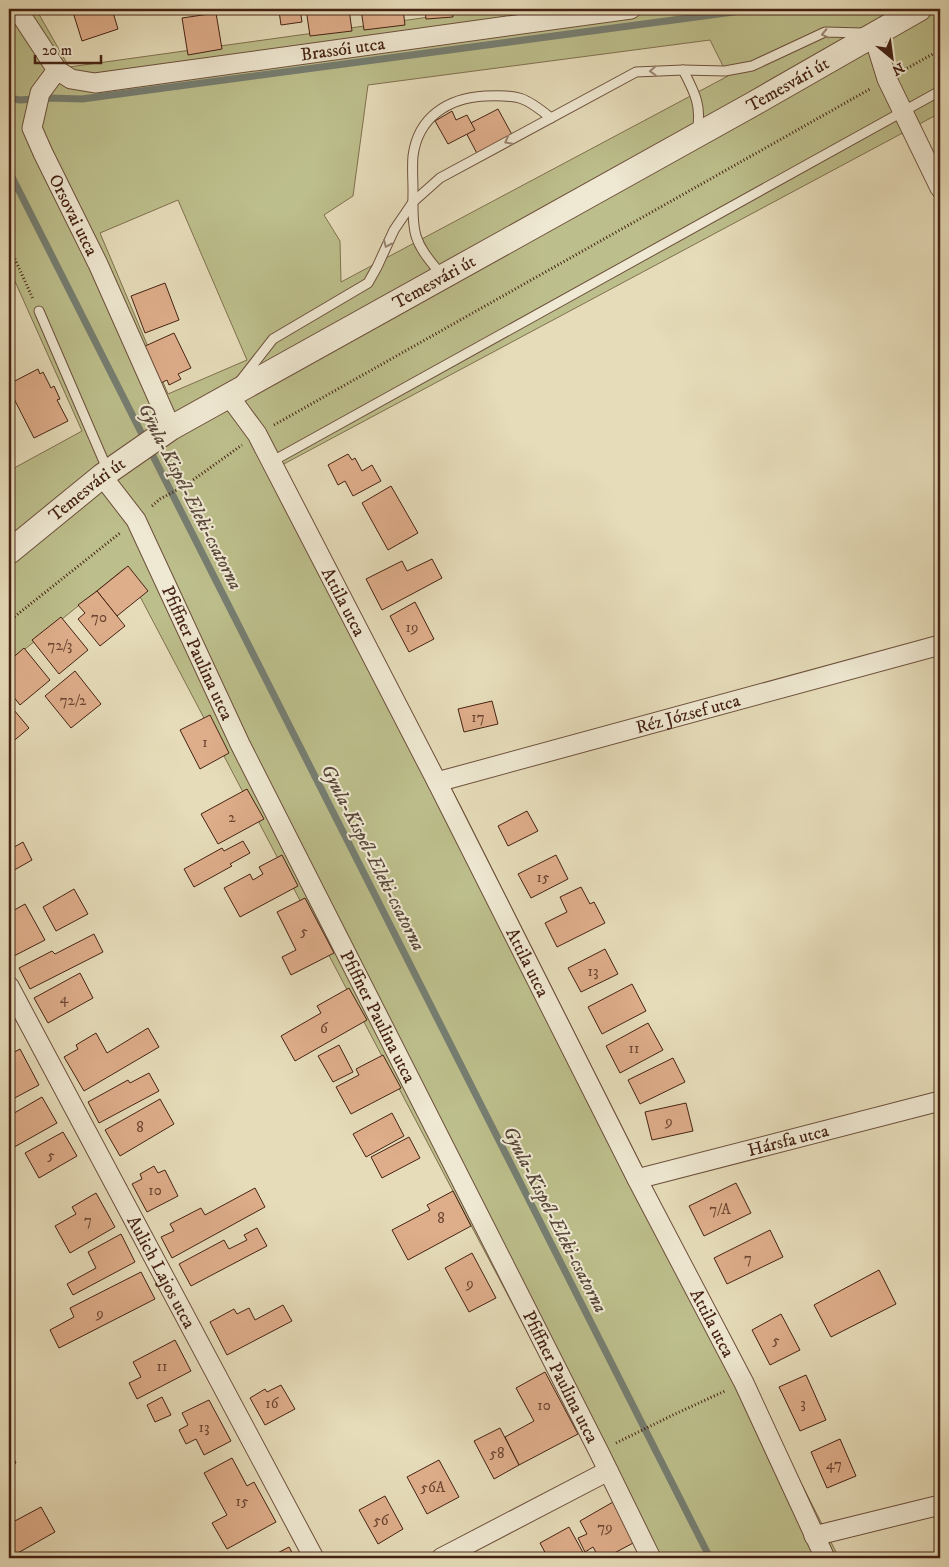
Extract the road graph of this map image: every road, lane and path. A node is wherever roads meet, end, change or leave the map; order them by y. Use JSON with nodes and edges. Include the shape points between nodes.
{"nodes":[{"id":1,"x":17,"y":9,"type":"edge"},
{"id":2,"x":631,"y":9,"type":"edge"},
{"id":3,"x":919,"y":9,"type":"edge"},
{"id":4,"x":873,"y":34,"type":"junction"},
{"id":5,"x":940,"y":50,"type":"edge"},
{"id":6,"x":57,"y":70,"type":"junction"},
{"id":7,"x":683,"y":70,"type":"junction"},
{"id":8,"x":887,"y":79,"type":"junction"},
{"id":9,"x":940,"y":91,"type":"edge"},
{"id":10,"x":902,"y":112,"type":"junction"},
{"id":11,"x":550,"y":118,"type":"junction"},
{"id":12,"x":696,"y":135,"type":"junction"},
{"id":13,"x":940,"y":188,"type":"edge"},
{"id":14,"x":413,"y":202,"type":"junction"},
{"id":15,"x":9,"y":246,"type":"edge"},
{"id":16,"x":443,"y":277,"type":"junction"},
{"id":17,"x":39,"y":310,"type":"joint"},
{"id":18,"x":229,"y":396,"type":"junction"},
{"id":19,"x":166,"y":431,"type":"junction"},
{"id":20,"x":257,"y":434,"type":"junction"},
{"id":21,"x":272,"y":462,"type":"junction"},
{"id":22,"x":111,"y":469,"type":"junction"},
{"id":23,"x":136,"y":520,"type":"junction"},
{"id":24,"x":9,"y":552,"type":"edge"},
{"id":25,"x":9,"y":621,"type":"edge"},
{"id":26,"x":940,"y":645,"type":"edge"},
{"id":27,"x":437,"y":782,"type":"junction"},
{"id":28,"x":9,"y":986,"type":"edge"},
{"id":29,"x":940,"y":1101,"type":"edge"},
{"id":30,"x":637,"y":1180,"type":"junction"},
{"id":31,"x":744,"y":1383,"type":"junction"},
{"id":32,"x":620,"y":1441,"type":"dead end"},
{"id":33,"x":608,"y":1471,"type":"junction"},
{"id":34,"x":940,"y":1506,"type":"edge"},
{"id":35,"x":814,"y":1536,"type":"junction"},
{"id":36,"x":314,"y":1558,"type":"edge"},
{"id":37,"x":441,"y":1558,"type":"edge"},
{"id":38,"x":651,"y":1558,"type":"edge"},
{"id":39,"x":825,"y":1558,"type":"edge"}],
"edges":[{"from":1,"to":6,"type":"street"},
{"from":2,"to":6,"type":"street","name":"Brassói utca","via":[[95,83],[71,79]]},
{"from":3,"to":4,"type":"street","name":"Temesvári út"},
{"from":4,"to":7,"type":"lane","one_way":true,"via":[[825,32],[752,66],[725,71]]},
{"from":4,"to":8,"type":"street"},
{"from":4,"to":12,"type":"street","name":"Temesvári út"},
{"from":5,"to":8,"type":"path"},
{"from":6,"to":19,"type":"street","name":"Orsovai utca","via":[[38,100],[32,128],[98,264]]},
{"from":7,"to":11,"type":"lane","one_way":true,"via":[[636,72]]},
{"from":7,"to":12,"type":"lane","via":[[696,96],[700,117]]},
{"from":8,"to":10,"type":"street"},
{"from":8,"to":20,"type":"path"},
{"from":9,"to":10,"type":"lane"},
{"from":10,"to":13,"type":"street"},
{"from":10,"to":21,"type":"lane"},
{"from":11,"to":14,"type":"lane","one_way":true,"via":[[440,178]]},
{"from":11,"to":14,"type":"lane","via":[[519,97],[475,97],[440,109],[423,127],[413,155]]},
{"from":12,"to":16,"type":"street","name":"Temesvári út"},
{"from":14,"to":16,"type":"lane","via":[[415,234],[422,251]]},
{"from":14,"to":18,"type":"lane","one_way":true,"via":[[394,230],[368,284],[274,339]]},
{"from":15,"to":17,"type":"path"},
{"from":16,"to":18,"type":"street","name":"Temesvári út"},
{"from":17,"to":22,"type":"lane"},
{"from":18,"to":19,"type":"street","name":"Temesvári út"},
{"from":18,"to":20,"type":"street","name":"Attila utca"},
{"from":19,"to":22,"type":"street","name":"Temesvári út"},
{"from":20,"to":21,"type":"street","name":"Attila utca"},
{"from":20,"to":23,"type":"path","via":[[186,485],[160,499]]},
{"from":21,"to":27,"type":"street","name":"Attila utca"},
{"from":22,"to":23,"type":"street","name":"Pfiffner Paulina utca"},
{"from":22,"to":24,"type":"street","name":"Temesvári út"},
{"from":23,"to":25,"type":"path"},
{"from":23,"to":33,"type":"street","name":"Pfiffner Paulina utca","via":[[240,744]]},
{"from":26,"to":27,"type":"street","name":"Réz József utca"},
{"from":27,"to":30,"type":"street","name":"Attila utca"},
{"from":28,"to":36,"type":"street","name":"Aulich Lajos utca"},
{"from":29,"to":30,"type":"street","name":"Hársfa utca"},
{"from":30,"to":31,"type":"street","name":"Attila utca"},
{"from":31,"to":32,"type":"path"},
{"from":31,"to":35,"type":"street","name":"Attila utca"},
{"from":33,"to":37,"type":"street"},
{"from":33,"to":38,"type":"street","name":"Pfiffner Paulina utca"},
{"from":34,"to":35,"type":"street"},
{"from":35,"to":39,"type":"street","name":"Attila utca"}]}
